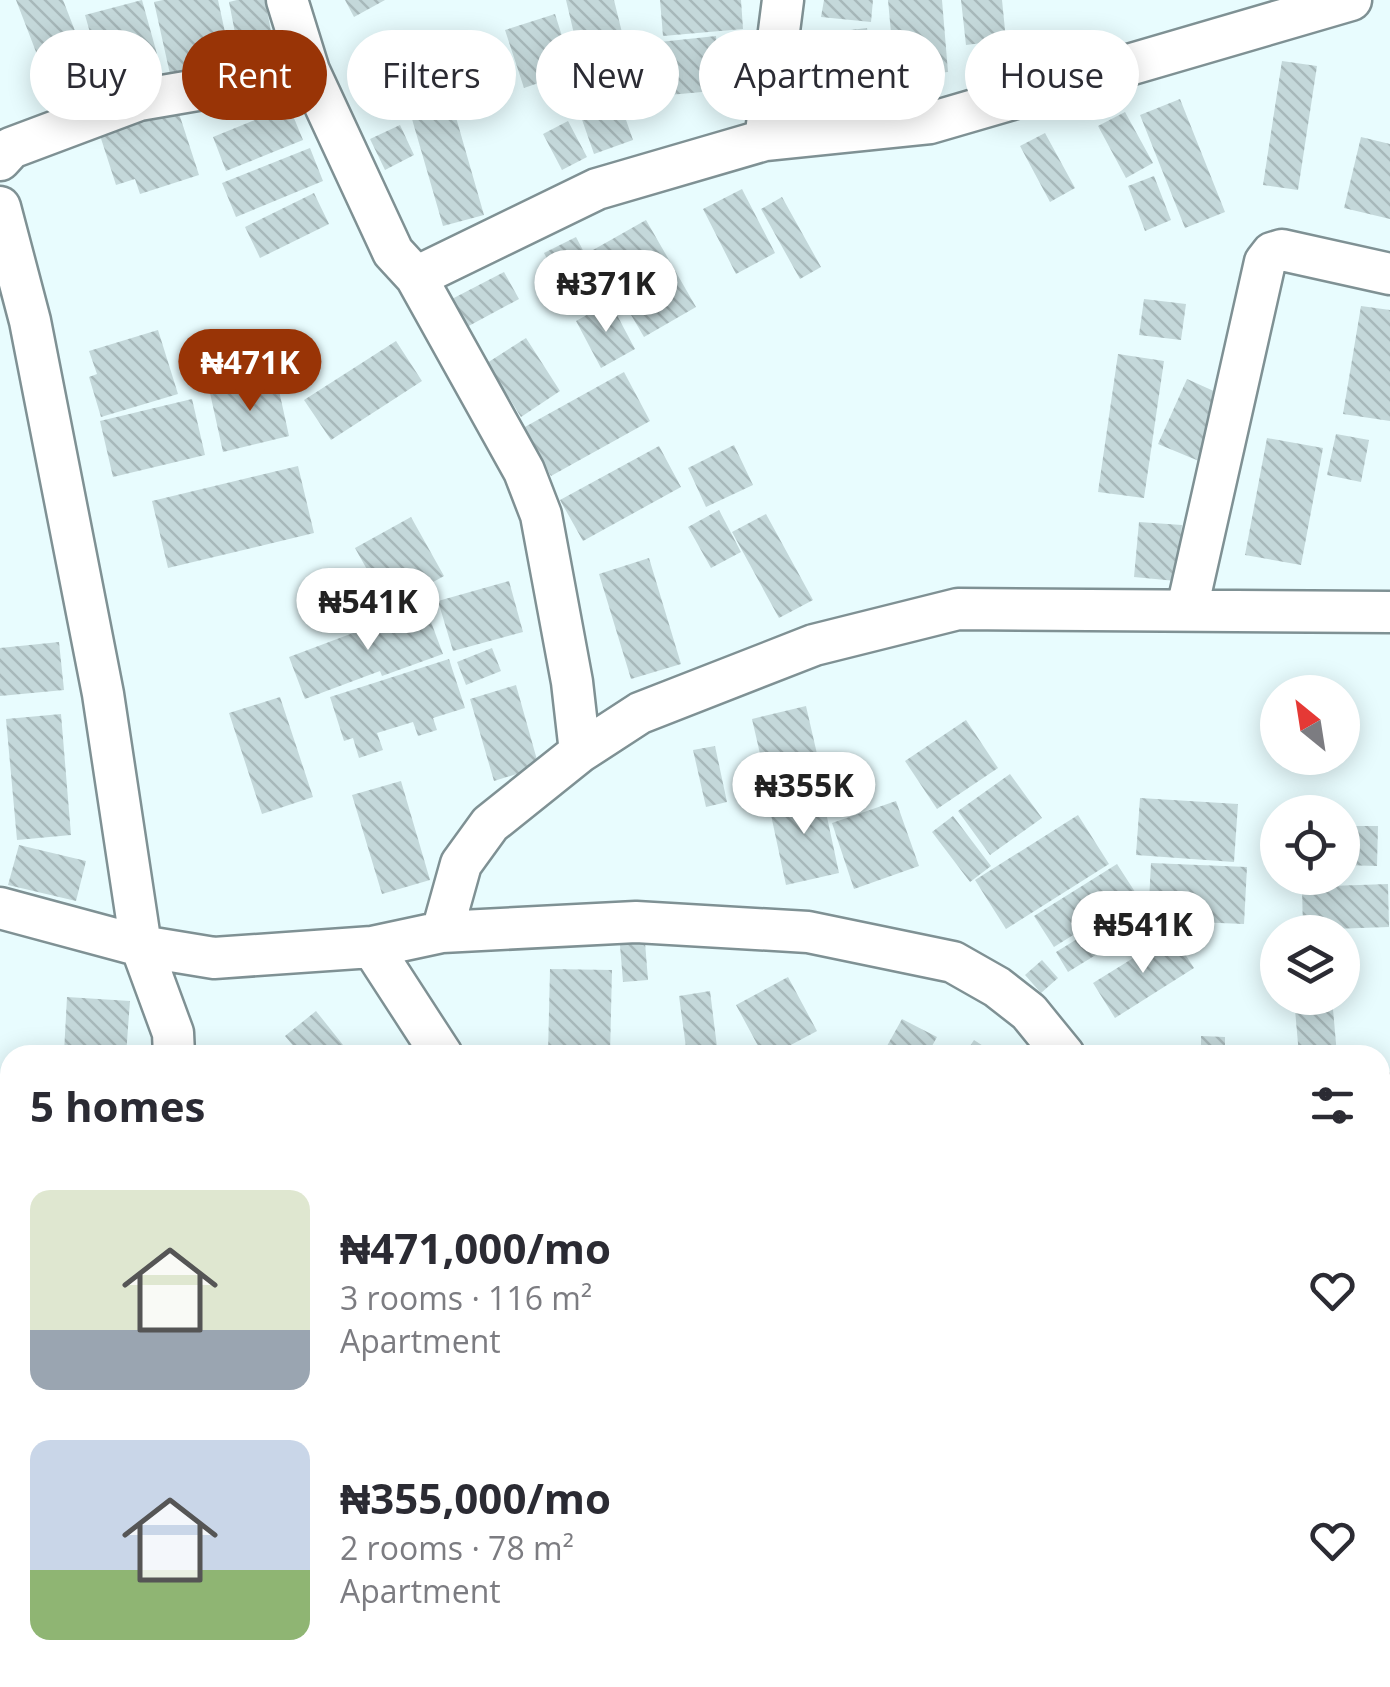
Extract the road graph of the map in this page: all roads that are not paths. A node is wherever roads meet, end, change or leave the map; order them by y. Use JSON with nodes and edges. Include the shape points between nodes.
{"nodes":[{"id":1,"x":287,"y":0,"type":"edge"},
{"id":2,"x":784,"y":0,"type":"edge"},
{"id":3,"x":1351,"y":0,"type":"edge"},
{"id":4,"x":296,"y":30,"type":"edge"},
{"id":5,"x":182,"y":93,"type":"edge"},
{"id":6,"x":327,"y":110,"type":"edge"},
{"id":7,"x":765,"y":140,"type":"junction"},
{"id":8,"x":0,"y":160,"type":"edge"},
{"id":9,"x":0,"y":208,"type":"edge"},
{"id":10,"x":1390,"y":274,"type":"edge"},
{"id":11,"x":416,"y":277,"type":"junction"},
{"id":12,"x":1187,"y":609,"type":"junction"},
{"id":13,"x":1390,"y":612,"type":"edge"},
{"id":14,"x":580,"y":752,"type":"junction"},
{"id":15,"x":0,"y":908,"type":"edge"},
{"id":16,"x":442,"y":932,"type":"junction"},
{"id":17,"x":142,"y":946,"type":"junction"},
{"id":18,"x":372,"y":946,"type":"junction"},
{"id":19,"x":174,"y":1045,"type":"edge"},
{"id":20,"x":436,"y":1045,"type":"edge"},
{"id":21,"x":1056,"y":1045,"type":"edge"}],
"edges":[{"from":1,"to":4,"type":"street"},
{"from":2,"to":7,"type":"street"},
{"from":3,"to":7,"type":"street","via":[[930,123]]},
{"from":5,"to":8,"type":"street","via":[[139,100],[11,148]]},
{"from":6,"to":11,"type":"street","via":[[393,252]]},
{"from":7,"to":11,"type":"street","via":[[597,189]]},
{"from":9,"to":17,"type":"street","via":[[30,321],[100,675]]},
{"from":10,"to":12,"type":"street","via":[[1282,250],[1264,262]]},
{"from":11,"to":14,"type":"street","via":[[524,471],[541,515]]},
{"from":12,"to":13,"type":"street"},
{"from":12,"to":14,"type":"street","via":[[958,609],[814,645],[640,713]]},
{"from":14,"to":16,"type":"street","via":[[490,824],[461,864]]},
{"from":15,"to":17,"type":"street"},
{"from":16,"to":18,"type":"street"},
{"from":16,"to":21,"type":"street","via":[[636,922],[808,932],[953,962],[1030,1012]]},
{"from":17,"to":18,"type":"street","via":[[214,958]]},
{"from":17,"to":19,"type":"street"},
{"from":18,"to":20,"type":"street"}]}
